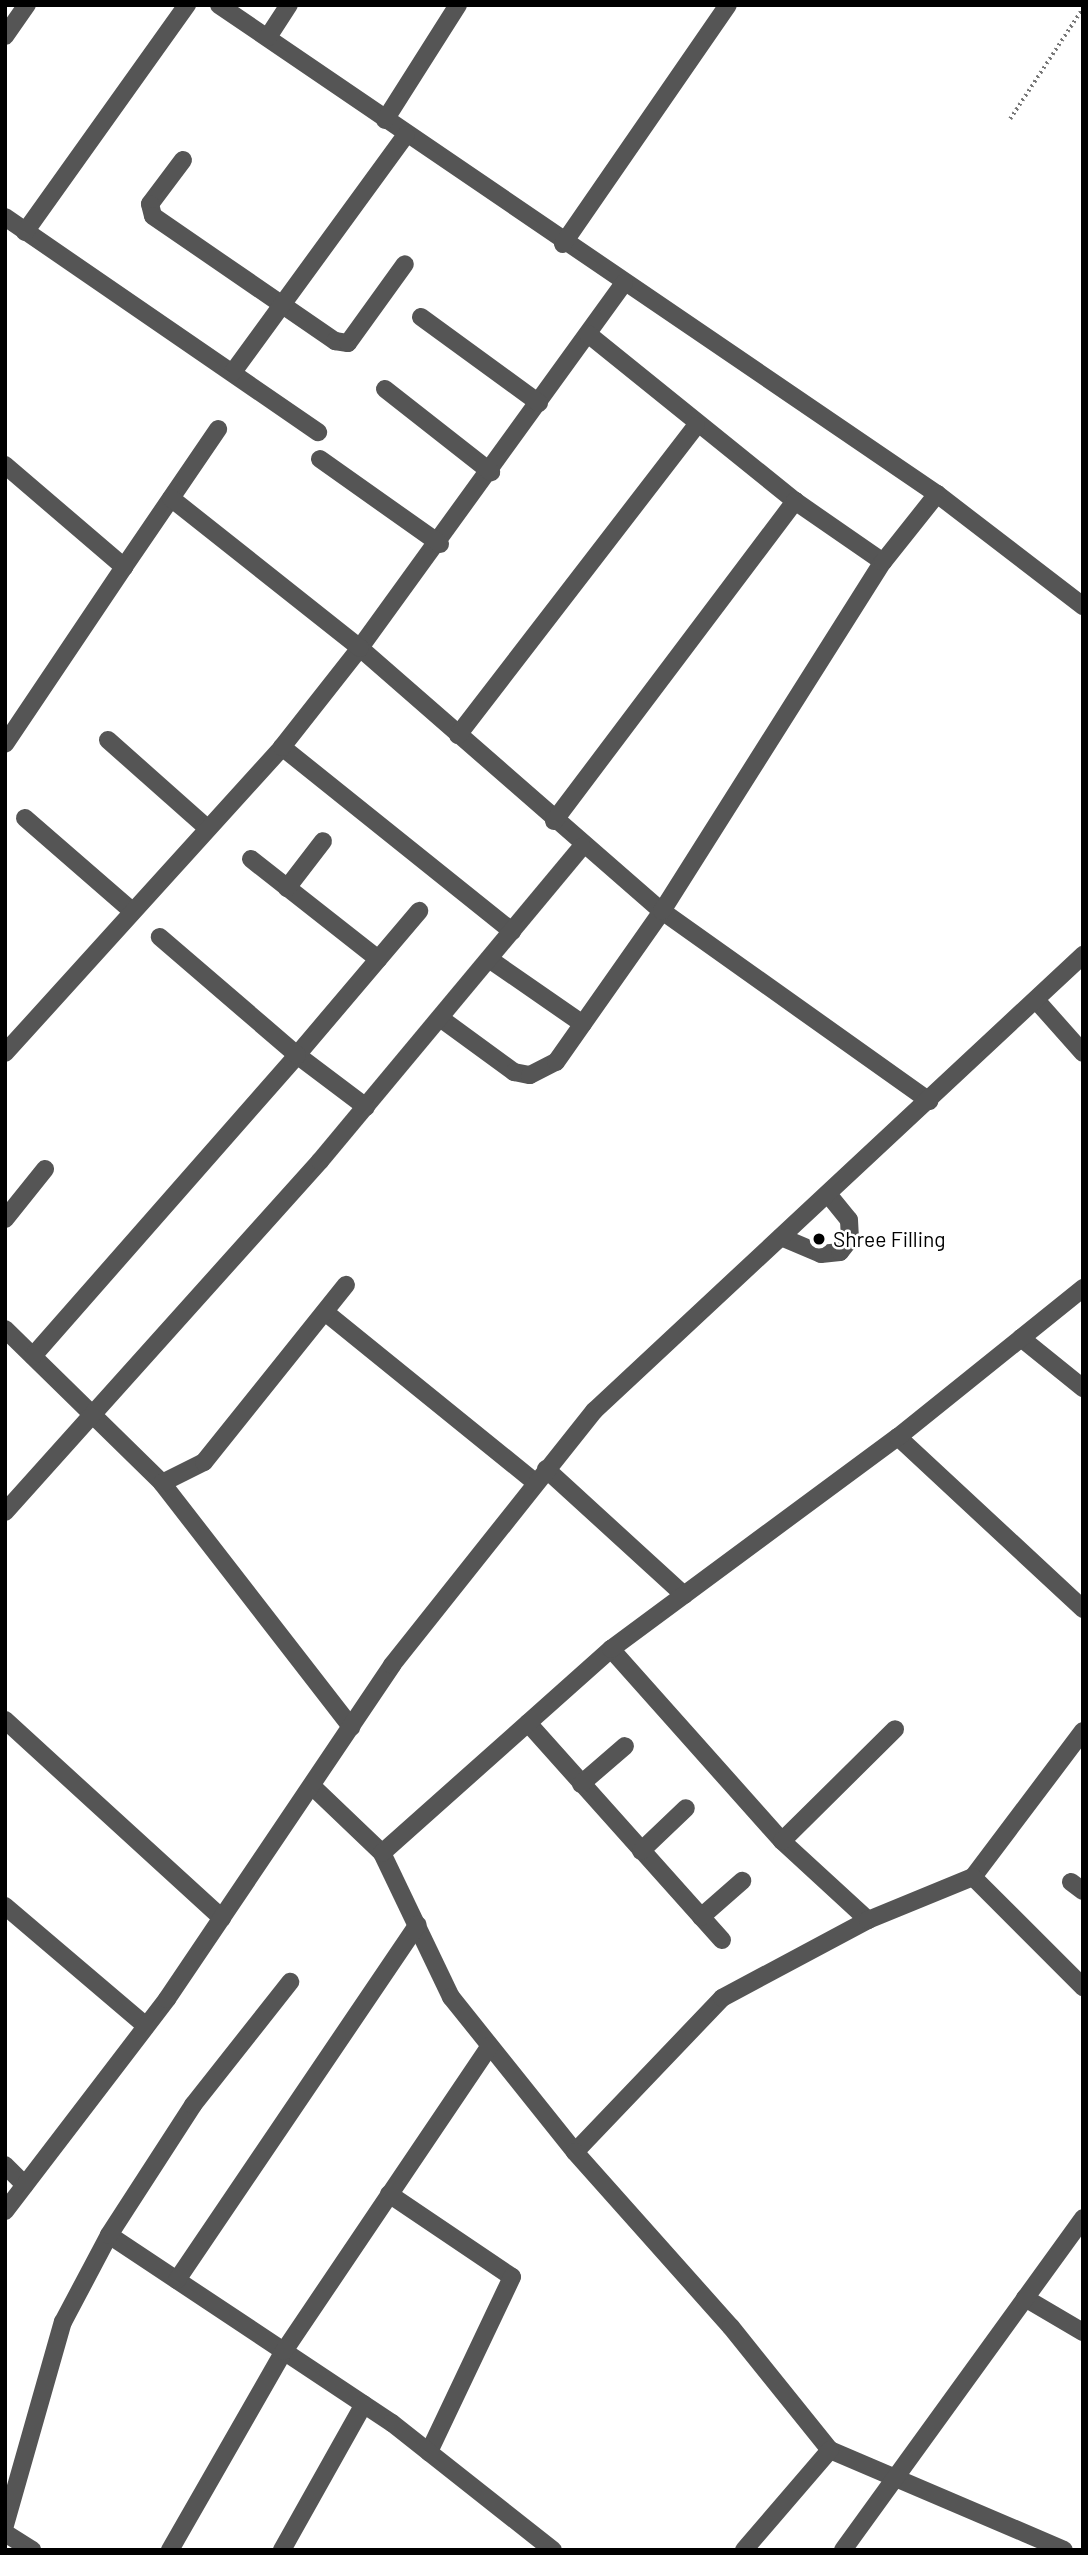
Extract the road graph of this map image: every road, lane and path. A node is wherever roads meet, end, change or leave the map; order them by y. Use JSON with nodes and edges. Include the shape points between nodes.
{"nodes":[{"id":1,"x":27,"y":5,"type":"edge"},
{"id":2,"x":187,"y":5,"type":"edge"},
{"id":3,"x":219,"y":5,"type":"edge"},
{"id":4,"x":289,"y":5,"type":"edge"},
{"id":5,"x":458,"y":5,"type":"edge"},
{"id":6,"x":728,"y":5,"type":"edge"},
{"id":7,"x":1083,"y":8,"type":"edge"},
{"id":8,"x":5,"y":36,"type":"edge"},
{"id":9,"x":268,"y":37,"type":"junction"},
{"id":10,"x":1010,"y":119,"type":"dead end"},
{"id":11,"x":386,"y":120,"type":"junction"},
{"id":12,"x":406,"y":135,"type":"junction"},
{"id":13,"x":183,"y":160,"type":"dead end"},
{"id":14,"x":5,"y":216,"type":"edge"},
{"id":15,"x":25,"y":232,"type":"junction"},
{"id":16,"x":563,"y":244,"type":"junction"},
{"id":17,"x":405,"y":264,"type":"dead end"},
{"id":18,"x":624,"y":283,"type":"junction"},
{"id":19,"x":286,"y":304,"type":"junction"},
{"id":20,"x":421,"y":317,"type":"dead end"},
{"id":21,"x":588,"y":334,"type":"junction"},
{"id":22,"x":233,"y":372,"type":"junction"},
{"id":23,"x":385,"y":389,"type":"dead end"},
{"id":24,"x":539,"y":404,"type":"junction"},
{"id":25,"x":696,"y":426,"type":"junction"},
{"id":26,"x":218,"y":429,"type":"dead end"},
{"id":27,"x":318,"y":432,"type":"dead end"},
{"id":28,"x":320,"y":459,"type":"dead end"},
{"id":29,"x":5,"y":465,"type":"edge"},
{"id":30,"x":491,"y":472,"type":"junction"},
{"id":31,"x":937,"y":494,"type":"junction"},
{"id":32,"x":171,"y":498,"type":"junction"},
{"id":33,"x":795,"y":501,"type":"junction"},
{"id":34,"x":439,"y":544,"type":"junction"},
{"id":35,"x":883,"y":562,"type":"junction"},
{"id":36,"x":124,"y":567,"type":"junction"},
{"id":37,"x":1083,"y":606,"type":"edge"},
{"id":38,"x":360,"y":648,"type":"junction"},
{"id":39,"x":458,"y":735,"type":"junction"},
{"id":40,"x":108,"y":740,"type":"dead end"},
{"id":41,"x":5,"y":744,"type":"edge"},
{"id":42,"x":282,"y":747,"type":"junction"},
{"id":43,"x":25,"y":818,"type":"dead end"},
{"id":44,"x":554,"y":821,"type":"junction"},
{"id":45,"x":207,"y":828,"type":"junction"},
{"id":46,"x":323,"y":841,"type":"dead end"},
{"id":47,"x":582,"y":846,"type":"junction"},
{"id":48,"x":251,"y":859,"type":"dead end"},
{"id":49,"x":287,"y":888,"type":"junction"},
{"id":50,"x":132,"y":911,"type":"junction"},
{"id":51,"x":419,"y":911,"type":"dead end"},
{"id":52,"x":662,"y":911,"type":"junction"},
{"id":53,"x":512,"y":931,"type":"junction"},
{"id":54,"x":160,"y":937,"type":"dead end"},
{"id":55,"x":1083,"y":956,"type":"edge"},
{"id":56,"x":378,"y":959,"type":"junction"},
{"id":57,"x":489,"y":959,"type":"junction"},
{"id":58,"x":1036,"y":1000,"type":"junction"},
{"id":59,"x":440,"y":1018,"type":"junction"},
{"id":60,"x":583,"y":1024,"type":"junction"},
{"id":61,"x":5,"y":1053,"type":"edge"},
{"id":62,"x":1083,"y":1054,"type":"edge"},
{"id":63,"x":297,"y":1055,"type":"junction"},
{"id":64,"x":929,"y":1101,"type":"junction"},
{"id":65,"x":366,"y":1107,"type":"junction"},
{"id":66,"x":45,"y":1169,"type":"dead end"},
{"id":67,"x":828,"y":1194,"type":"junction"},
{"id":68,"x":5,"y":1219,"type":"edge"},
{"id":69,"x":781,"y":1237,"type":"junction"},
{"id":70,"x":346,"y":1285,"type":"dead end"},
{"id":71,"x":1083,"y":1288,"type":"edge"},
{"id":72,"x":325,"y":1312,"type":"junction"},
{"id":73,"x":7,"y":1336,"type":"edge"},
{"id":74,"x":1021,"y":1338,"type":"junction"},
{"id":75,"x":33,"y":1356,"type":"junction"},
{"id":76,"x":1083,"y":1388,"type":"edge"},
{"id":77,"x":92,"y":1413,"type":"junction"},
{"id":78,"x":898,"y":1437,"type":"junction"},
{"id":79,"x":541,"y":1476,"type":"junction"},
{"id":80,"x":162,"y":1483,"type":"junction"},
{"id":81,"x":5,"y":1512,"type":"edge"},
{"id":82,"x":684,"y":1595,"type":"junction"},
{"id":83,"x":1083,"y":1609,"type":"edge"},
{"id":84,"x":611,"y":1649,"type":"junction"},
{"id":85,"x":5,"y":1720,"type":"edge"},
{"id":86,"x":528,"y":1723,"type":"junction"},
{"id":87,"x":351,"y":1727,"type":"junction"},
{"id":88,"x":895,"y":1729,"type":"dead end"},
{"id":89,"x":1083,"y":1731,"type":"edge"},
{"id":90,"x":625,"y":1746,"type":"dead end"},
{"id":91,"x":581,"y":1784,"type":"junction"},
{"id":92,"x":312,"y":1786,"type":"junction"},
{"id":93,"x":686,"y":1808,"type":"dead end"},
{"id":94,"x":782,"y":1841,"type":"junction"},
{"id":95,"x":641,"y":1851,"type":"junction"},
{"id":96,"x":382,"y":1853,"type":"junction"},
{"id":97,"x":973,"y":1877,"type":"junction"},
{"id":98,"x":742,"y":1881,"type":"dead end"},
{"id":99,"x":5,"y":1906,"type":"edge"},
{"id":100,"x":701,"y":1917,"type":"junction"},
{"id":101,"x":222,"y":1918,"type":"junction"},
{"id":102,"x":867,"y":1920,"type":"junction"},
{"id":103,"x":417,"y":1925,"type":"junction"},
{"id":104,"x":722,"y":1940,"type":"dead end"},
{"id":105,"x":290,"y":1982,"type":"dead end"},
{"id":106,"x":1083,"y":1987,"type":"edge"},
{"id":107,"x":146,"y":2026,"type":"junction"},
{"id":108,"x":490,"y":2046,"type":"junction"},
{"id":109,"x":575,"y":2152,"type":"junction"},
{"id":110,"x":5,"y":2165,"type":"edge"},
{"id":111,"x":25,"y":2185,"type":"junction"},
{"id":112,"x":389,"y":2194,"type":"junction"},
{"id":113,"x":5,"y":2211,"type":"edge"},
{"id":114,"x":1083,"y":2218,"type":"edge"},
{"id":115,"x":109,"y":2235,"type":"junction"},
{"id":116,"x":177,"y":2280,"type":"junction"},
{"id":117,"x":1025,"y":2298,"type":"junction"},
{"id":118,"x":1083,"y":2332,"type":"edge"},
{"id":119,"x":284,"y":2351,"type":"junction"},
{"id":120,"x":364,"y":2404,"type":"junction"},
{"id":121,"x":830,"y":2450,"type":"junction"},
{"id":122,"x":429,"y":2452,"type":"junction"},
{"id":123,"x":900,"y":2478,"type":"junction"},
{"id":124,"x":5,"y":2525,"type":"edge"},
{"id":125,"x":5,"y":2533,"type":"edge"},
{"id":126,"x":32,"y":2550,"type":"edge"},
{"id":127,"x":170,"y":2550,"type":"edge"},
{"id":128,"x":282,"y":2550,"type":"edge"},
{"id":129,"x":553,"y":2550,"type":"edge"},
{"id":130,"x":744,"y":2550,"type":"edge"},
{"id":131,"x":842,"y":2550,"type":"edge"},
{"id":132,"x":1064,"y":2550,"type":"edge"}],
"edges":[{"from":1,"to":8,"type":"street"},
{"from":2,"to":15,"type":"street"},
{"from":3,"to":9,"type":"street"},
{"from":4,"to":9,"type":"street"},
{"from":5,"to":11,"type":"street"},
{"from":6,"to":16,"type":"street"},
{"from":7,"to":10,"type":"path"},
{"from":9,"to":11,"type":"street"},
{"from":11,"to":12,"type":"street"},
{"from":12,"to":16,"type":"street"},
{"from":12,"to":19,"type":"street"},
{"from":13,"to":19,"type":"street","via":[[149,211]]},
{"from":14,"to":15,"type":"street"},
{"from":15,"to":22,"type":"street"},
{"from":16,"to":18,"type":"street"},
{"from":17,"to":19,"type":"street","via":[[348,343],[335,341]]},
{"from":18,"to":21,"type":"street"},
{"from":18,"to":31,"type":"street"},
{"from":19,"to":22,"type":"street"},
{"from":20,"to":24,"type":"street"},
{"from":21,"to":24,"type":"street"},
{"from":21,"to":25,"type":"street","via":[[686,410]]},
{"from":22,"to":27,"type":"street"},
{"from":23,"to":30,"type":"street"},
{"from":24,"to":30,"type":"street"},
{"from":25,"to":33,"type":"street"},
{"from":25,"to":39,"type":"street"},
{"from":26,"to":32,"type":"street"},
{"from":28,"to":34,"type":"street"},
{"from":29,"to":36,"type":"street"},
{"from":30,"to":34,"type":"street"},
{"from":31,"to":35,"type":"street"},
{"from":31,"to":37,"type":"street"},
{"from":32,"to":36,"type":"street"},
{"from":32,"to":38,"type":"street"},
{"from":33,"to":35,"type":"street"},
{"from":33,"to":44,"type":"street"},
{"from":34,"to":38,"type":"street"},
{"from":35,"to":52,"type":"street"},
{"from":36,"to":41,"type":"street"},
{"from":38,"to":39,"type":"street"},
{"from":38,"to":42,"type":"street"},
{"from":39,"to":44,"type":"street"},
{"from":40,"to":45,"type":"street"},
{"from":42,"to":45,"type":"street"},
{"from":42,"to":53,"type":"street"},
{"from":43,"to":50,"type":"street"},
{"from":44,"to":47,"type":"street"},
{"from":45,"to":50,"type":"street"},
{"from":46,"to":49,"type":"street"},
{"from":47,"to":52,"type":"street"},
{"from":47,"to":53,"type":"street"},
{"from":48,"to":49,"type":"street"},
{"from":49,"to":56,"type":"street"},
{"from":50,"to":61,"type":"street"},
{"from":51,"to":56,"type":"street"},
{"from":52,"to":60,"type":"street"},
{"from":52,"to":64,"type":"street"},
{"from":53,"to":57,"type":"street"},
{"from":54,"to":63,"type":"street"},
{"from":55,"to":58,"type":"street"},
{"from":56,"to":63,"type":"street"},
{"from":57,"to":59,"type":"street"},
{"from":57,"to":60,"type":"street"},
{"from":58,"to":62,"type":"street"},
{"from":58,"to":64,"type":"street"},
{"from":59,"to":60,"type":"street","via":[[514,1072],[530,1075],[556,1062]]},
{"from":59,"to":65,"type":"street"},
{"from":63,"to":65,"type":"street"},
{"from":63,"to":75,"type":"street"},
{"from":64,"to":67,"type":"street"},
{"from":65,"to":77,"type":"street"},
{"from":66,"to":68,"type":"street"},
{"from":67,"to":69,"type":"street"},
{"from":67,"to":69,"type":"street","via":[[849,1220],[850,1239],[840,1252],[821,1254]]},
{"from":69,"to":79,"type":"street","via":[[594,1411]]},
{"from":70,"to":72,"type":"street"},
{"from":71,"to":74,"type":"street"},
{"from":72,"to":79,"type":"street"},
{"from":72,"to":80,"type":"street","via":[[204,1462]]},
{"from":73,"to":75,"type":"street"},
{"from":74,"to":76,"type":"street"},
{"from":74,"to":78,"type":"street"},
{"from":75,"to":77,"type":"street"},
{"from":77,"to":80,"type":"street"},
{"from":77,"to":81,"type":"street"},
{"from":78,"to":82,"type":"street"},
{"from":78,"to":83,"type":"street"},
{"from":79,"to":82,"type":"street"},
{"from":79,"to":87,"type":"street"},
{"from":80,"to":87,"type":"street"},
{"from":82,"to":84,"type":"street"},
{"from":84,"to":86,"type":"street"},
{"from":84,"to":94,"type":"street"},
{"from":85,"to":101,"type":"street"},
{"from":86,"to":91,"type":"street"},
{"from":86,"to":96,"type":"street"},
{"from":87,"to":92,"type":"street"},
{"from":88,"to":94,"type":"street"},
{"from":89,"to":97,"type":"street"},
{"from":90,"to":91,"type":"street"},
{"from":91,"to":95,"type":"street"},
{"from":92,"to":96,"type":"street"},
{"from":92,"to":101,"type":"street"},
{"from":93,"to":95,"type":"street"},
{"from":94,"to":102,"type":"street"},
{"from":95,"to":100,"type":"street"},
{"from":96,"to":103,"type":"street"},
{"from":97,"to":102,"type":"street"},
{"from":97,"to":106,"type":"street"},
{"from":98,"to":100,"type":"street"},
{"from":99,"to":107,"type":"street"},
{"from":100,"to":104,"type":"street"},
{"from":101,"to":107,"type":"street"},
{"from":102,"to":109,"type":"street","via":[[722,1998]]},
{"from":103,"to":108,"type":"street","via":[[451,1997]]},
{"from":103,"to":116,"type":"street"},
{"from":105,"to":115,"type":"street","via":[[193,2105]]},
{"from":107,"to":111,"type":"street"},
{"from":108,"to":109,"type":"street"},
{"from":108,"to":112,"type":"street"},
{"from":109,"to":121,"type":"street","via":[[731,2327]]},
{"from":110,"to":111,"type":"street"},
{"from":111,"to":113,"type":"street"},
{"from":112,"to":119,"type":"street"},
{"from":112,"to":122,"type":"street","via":[[512,2277]]},
{"from":114,"to":117,"type":"street"},
{"from":115,"to":116,"type":"street"},
{"from":115,"to":124,"type":"street","via":[[63,2322]]},
{"from":116,"to":119,"type":"street"},
{"from":117,"to":118,"type":"street"},
{"from":117,"to":123,"type":"street"},
{"from":119,"to":120,"type":"street"},
{"from":119,"to":127,"type":"street"},
{"from":120,"to":122,"type":"street"},
{"from":120,"to":128,"type":"street"},
{"from":121,"to":123,"type":"street"},
{"from":121,"to":130,"type":"street"},
{"from":122,"to":129,"type":"street"},
{"from":123,"to":131,"type":"street"},
{"from":123,"to":132,"type":"street"},
{"from":125,"to":126,"type":"street"}]}
